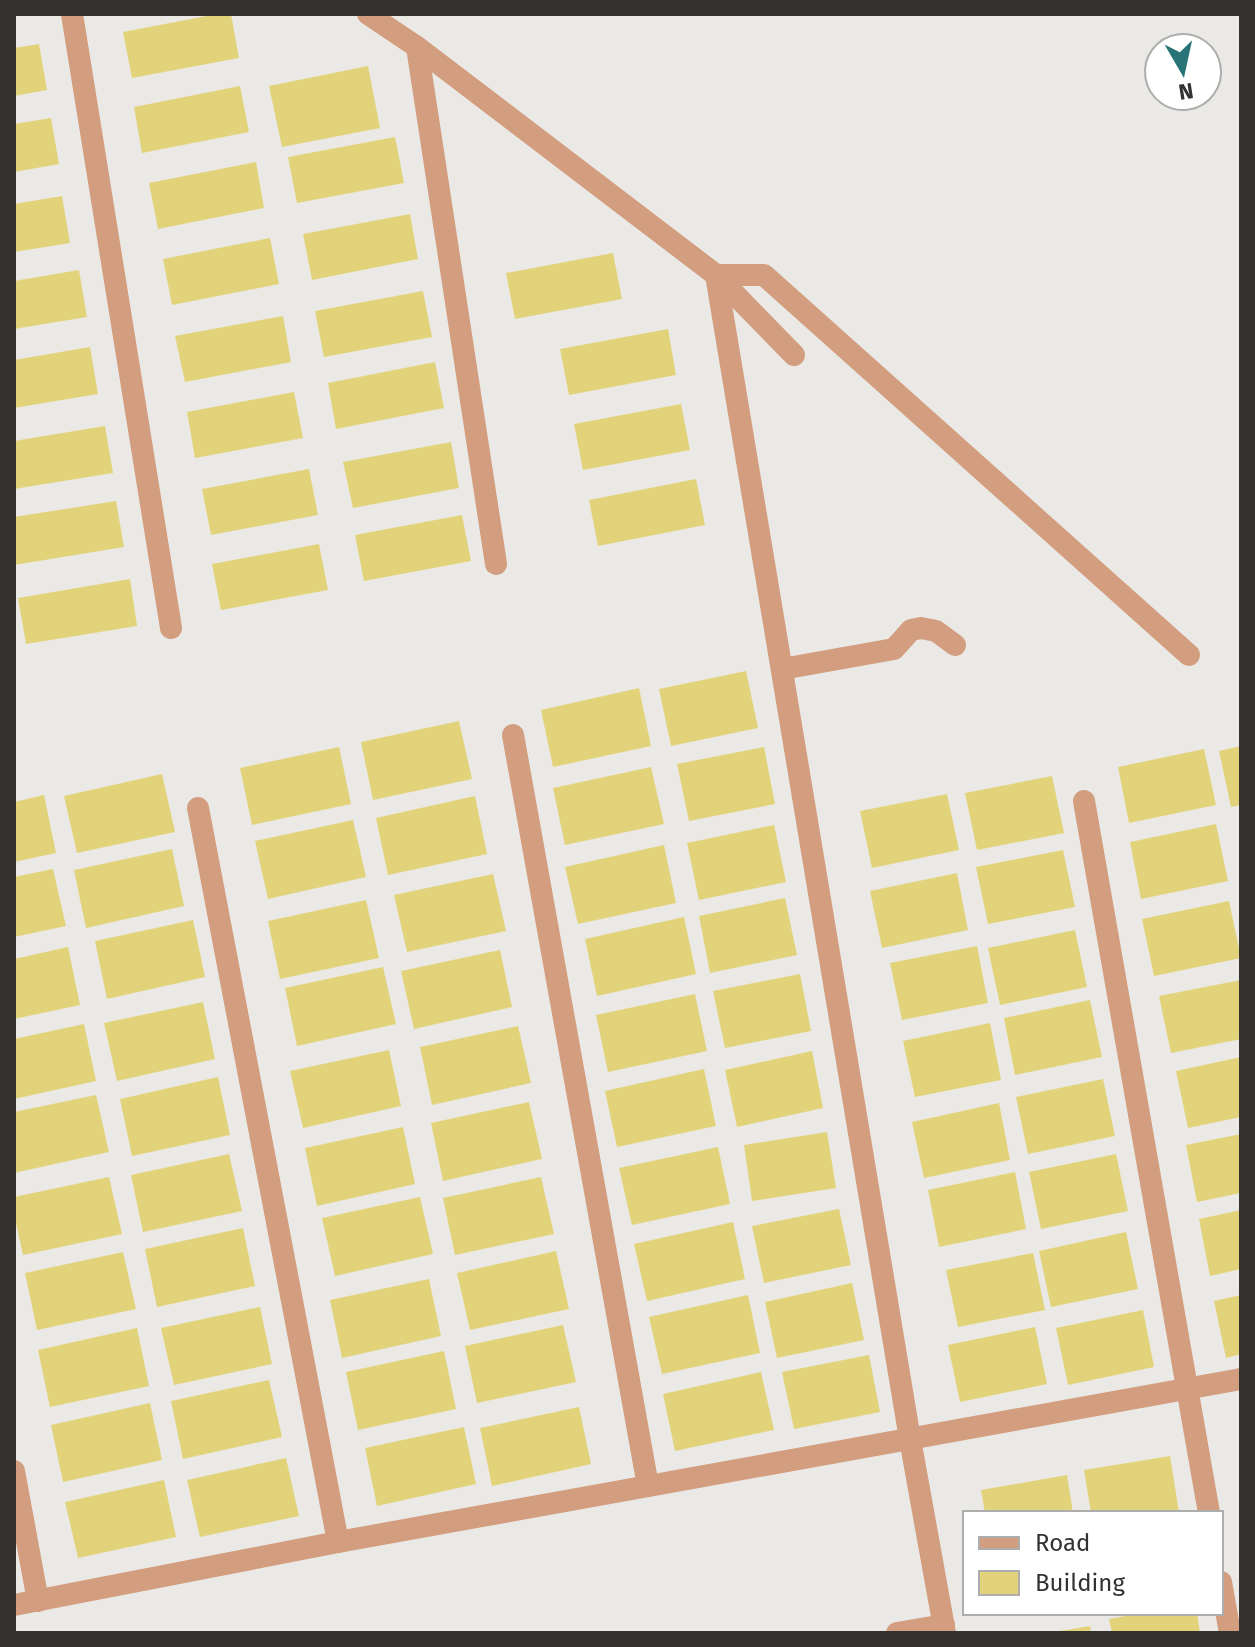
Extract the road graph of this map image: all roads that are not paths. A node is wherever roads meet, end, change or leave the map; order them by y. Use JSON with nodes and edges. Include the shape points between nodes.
{"nodes":[{"id":1,"x":72,"y":14,"type":"edge"},
{"id":2,"x":368,"y":14,"type":"edge"},
{"id":3,"x":417,"y":47,"type":"junction"},
{"id":4,"x":716,"y":275,"type":"junction"},
{"id":5,"x":794,"y":355,"type":"dead end"},
{"id":6,"x":496,"y":564,"type":"dead end"},
{"id":7,"x":171,"y":628,"type":"dead end"},
{"id":8,"x":955,"y":645,"type":"dead end"},
{"id":9,"x":1189,"y":655,"type":"dead end"},
{"id":10,"x":782,"y":669,"type":"junction"},
{"id":11,"x":513,"y":735,"type":"dead end"},
{"id":12,"x":1084,"y":801,"type":"dead end"},
{"id":13,"x":198,"y":808,"type":"dead end"},
{"id":14,"x":1241,"y":1379,"type":"edge"},
{"id":15,"x":1188,"y":1389,"type":"junction"},
{"id":16,"x":910,"y":1439,"type":"junction"},
{"id":17,"x":14,"y":1471,"type":"edge"},
{"id":18,"x":648,"y":1486,"type":"junction"},
{"id":19,"x":1209,"y":1511,"type":"edge"},
{"id":20,"x":338,"y":1542,"type":"junction"},
{"id":21,"x":1223,"y":1593,"type":"edge"},
{"id":22,"x":38,"y":1601,"type":"junction"},
{"id":23,"x":14,"y":1605,"type":"edge"},
{"id":24,"x":945,"y":1629,"type":"edge"},
{"id":25,"x":897,"y":1633,"type":"edge"},
{"id":26,"x":1230,"y":1633,"type":"edge"}],
"edges":[{"from":1,"to":7,"type":"street"},
{"from":2,"to":3,"type":"street"},
{"from":3,"to":4,"type":"street"},
{"from":3,"to":6,"type":"street"},
{"from":4,"to":5,"type":"street"},
{"from":4,"to":9,"type":"street","via":[[764,275]]},
{"from":4,"to":10,"type":"street"},
{"from":8,"to":10,"type":"street","via":[[936,631],[921,628],[911,630],[894,649]]},
{"from":10,"to":16,"type":"street"},
{"from":11,"to":18,"type":"street"},
{"from":12,"to":15,"type":"street"},
{"from":13,"to":20,"type":"street"},
{"from":14,"to":15,"type":"street"},
{"from":15,"to":16,"type":"street"},
{"from":15,"to":19,"type":"street"},
{"from":16,"to":18,"type":"street"},
{"from":16,"to":24,"type":"street"},
{"from":17,"to":22,"type":"street"},
{"from":18,"to":20,"type":"street"},
{"from":20,"to":22,"type":"street"},
{"from":21,"to":26,"type":"street"},
{"from":22,"to":23,"type":"street"},
{"from":24,"to":25,"type":"street"}]}
